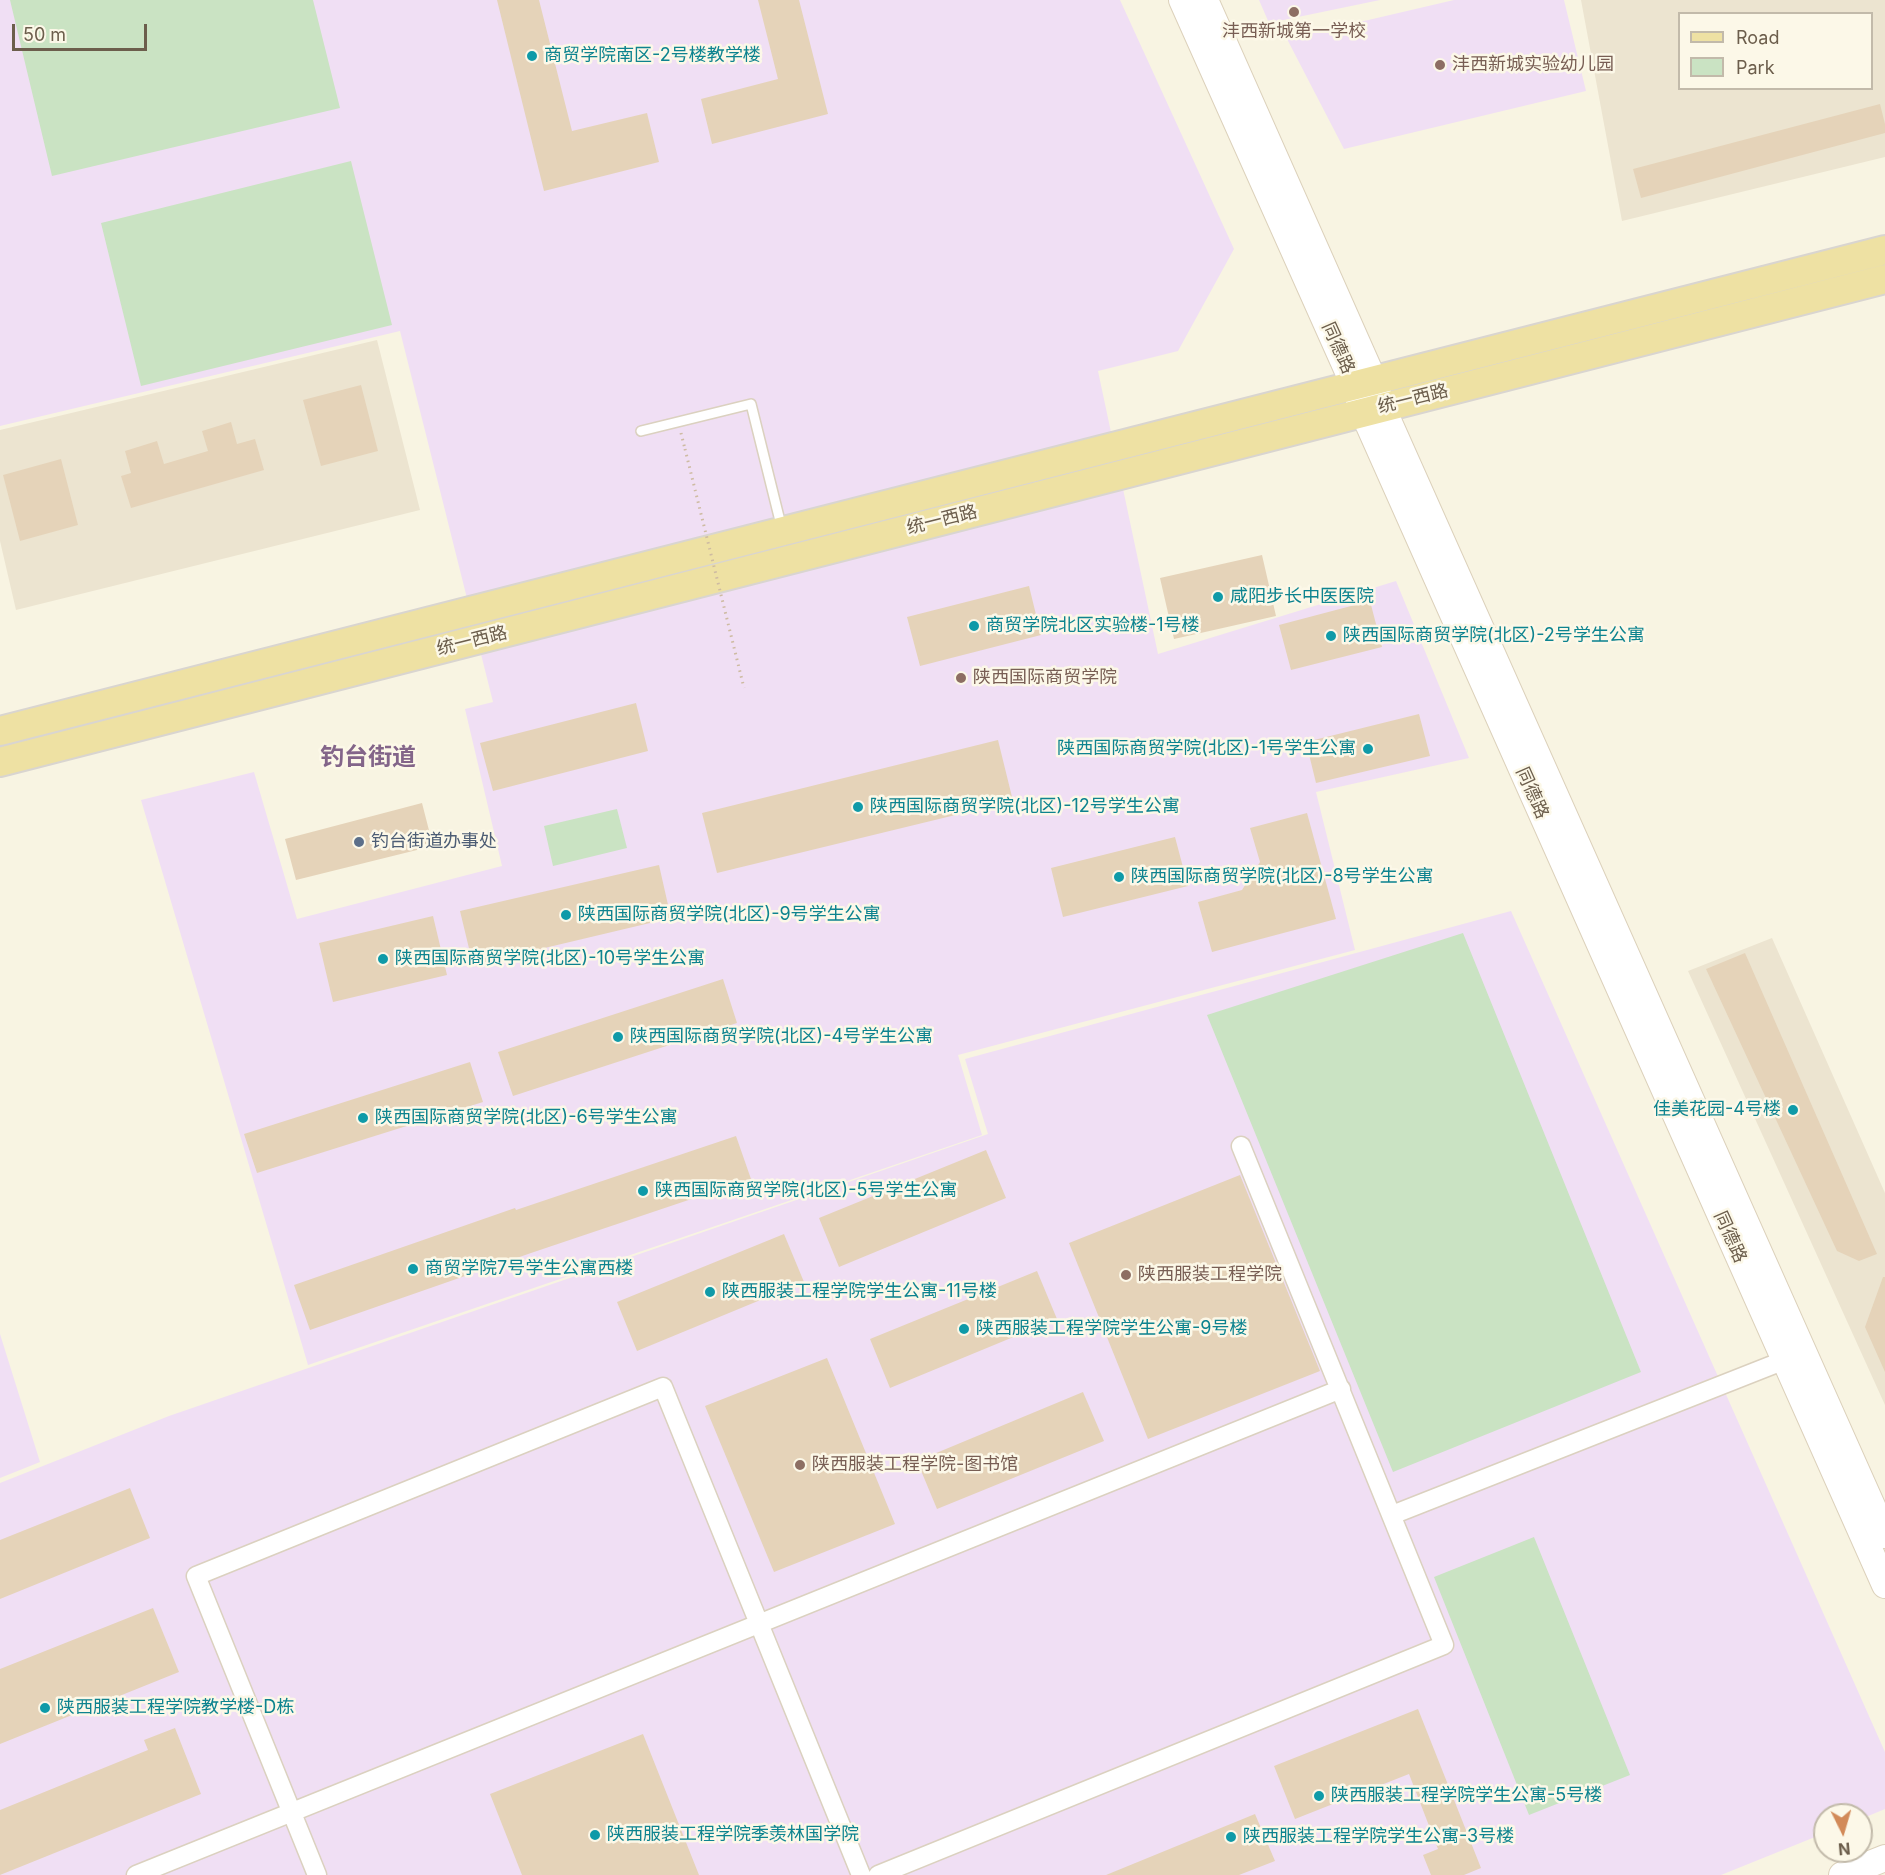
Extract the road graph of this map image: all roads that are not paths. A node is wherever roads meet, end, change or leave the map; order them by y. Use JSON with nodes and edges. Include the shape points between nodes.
{"nodes":[{"id":1,"x":1182,"y":0,"type":"edge"},
{"id":2,"x":1204,"y":0,"type":"edge"},
{"id":3,"x":1885,"y":250,"type":"edge"},
{"id":4,"x":1885,"y":279,"type":"edge"},
{"id":5,"x":1368,"y":396,"type":"junction"},
{"id":6,"x":641,"y":432,"type":"dead end"},
{"id":7,"x":783,"y":531,"type":"junction"},
{"id":8,"x":0,"y":731,"type":"edge"},
{"id":9,"x":0,"y":762,"type":"edge"},
{"id":10,"x":1241,"y":1146,"type":"dead end"},
{"id":11,"x":1785,"y":1360,"type":"junction"},
{"id":12,"x":1341,"y":1389,"type":"junction"},
{"id":13,"x":1392,"y":1515,"type":"junction"},
{"id":14,"x":1885,"y":1535,"type":"edge"},
{"id":15,"x":1885,"y":1585,"type":"edge"},
{"id":16,"x":759,"y":1624,"type":"junction"},
{"id":17,"x":292,"y":1812,"type":"junction"},
{"id":18,"x":1885,"y":1858,"type":"edge"},
{"id":19,"x":136,"y":1875,"type":"edge"},
{"id":20,"x":317,"y":1875,"type":"edge"},
{"id":21,"x":861,"y":1875,"type":"edge"},
{"id":22,"x":878,"y":1875,"type":"edge"},
{"id":23,"x":1842,"y":1875,"type":"edge"}],
"edges":[{"from":1,"to":5,"type":"street","name":"同德路"},
{"from":2,"to":5,"type":"street","name":"同德路"},
{"from":3,"to":5,"type":"main road","name":"统一西路"},
{"from":4,"to":5,"type":"main road","name":"统一西路"},
{"from":5,"to":7,"type":"main road","name":"统一西路"},
{"from":5,"to":9,"type":"main road","name":"统一西路"},
{"from":5,"to":11,"type":"street","name":"同德路"},
{"from":5,"to":14,"type":"street","name":"同德路"},
{"from":6,"to":7,"type":"lane","via":[[751,404]]},
{"from":7,"to":8,"type":"main road","name":"统一西路"},
{"from":10,"to":12,"type":"street"},
{"from":11,"to":13,"type":"street"},
{"from":11,"to":15,"type":"street","name":"同德路"},
{"from":12,"to":13,"type":"street"},
{"from":12,"to":16,"type":"street"},
{"from":13,"to":22,"type":"street","via":[[1444,1645]]},
{"from":16,"to":17,"type":"street"},
{"from":16,"to":17,"type":"street","via":[[663,1387],[641,1395],[195,1576]]},
{"from":16,"to":21,"type":"street"},
{"from":17,"to":19,"type":"street"},
{"from":17,"to":20,"type":"street"},
{"from":18,"to":23,"type":"street"}]}
